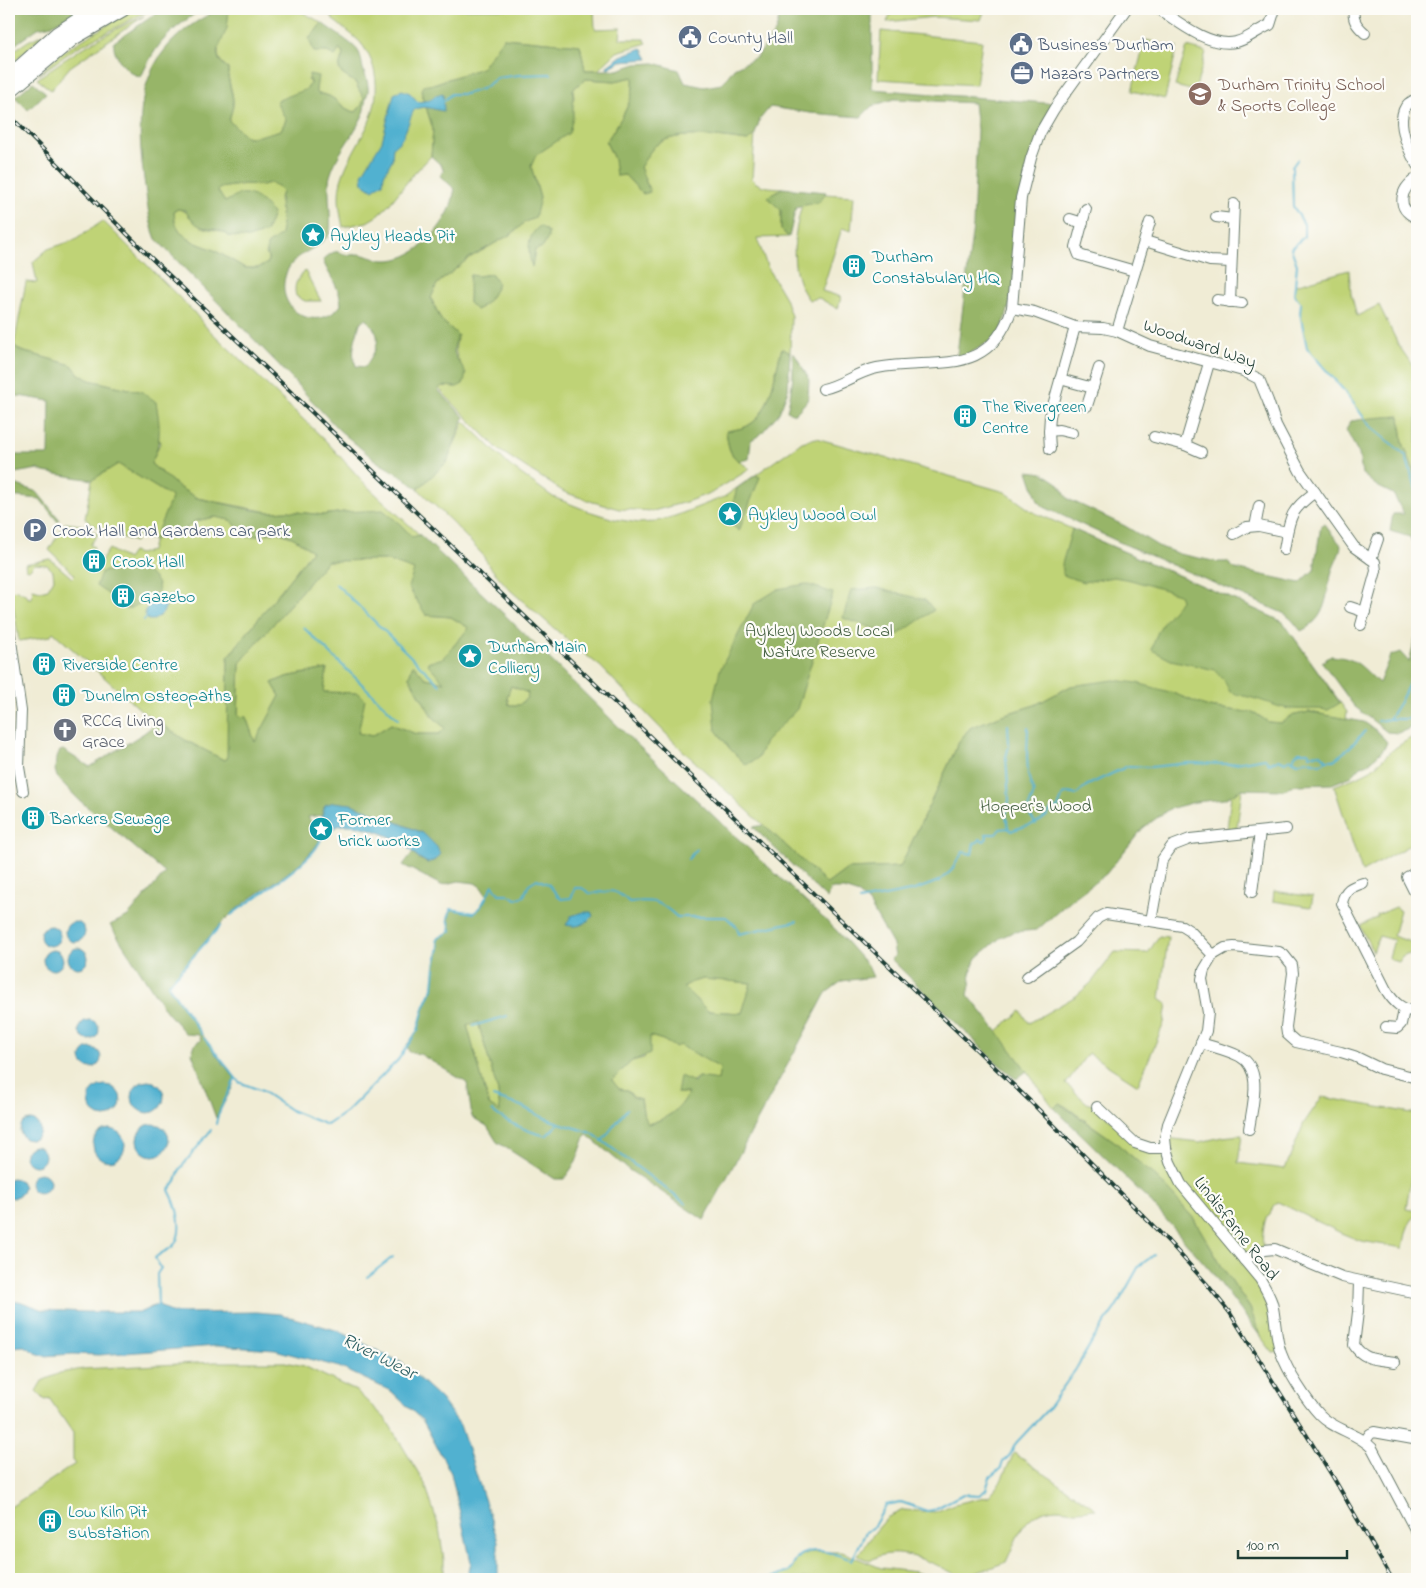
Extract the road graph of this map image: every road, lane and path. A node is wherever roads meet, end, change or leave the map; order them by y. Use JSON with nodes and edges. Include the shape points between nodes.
{"nodes":[{"id":1,"x":96,"y":9,"type":"edge"},
{"id":2,"x":123,"y":9,"type":"edge"},
{"id":3,"x":1126,"y":9,"type":"edge"},
{"id":4,"x":1158,"y":9,"type":"edge"},
{"id":5,"x":1275,"y":9,"type":"edge"},
{"id":6,"x":1354,"y":9,"type":"edge"},
{"id":7,"x":1357,"y":29,"type":"dead end"},
{"id":8,"x":9,"y":77,"type":"edge"},
{"id":9,"x":9,"y":91,"type":"edge"},
{"id":10,"x":1417,"y":99,"type":"edge"},
{"id":11,"x":1417,"y":165,"type":"edge"},
{"id":12,"x":1417,"y":178,"type":"edge"},
{"id":13,"x":1234,"y":204,"type":"dead end"},
{"id":14,"x":1086,"y":209,"type":"dead end"},
{"id":15,"x":1216,"y":217,"type":"dead end"},
{"id":16,"x":1417,"y":218,"type":"edge"},
{"id":17,"x":1070,"y":219,"type":"dead end"},
{"id":18,"x":1233,"y":219,"type":"junction"},
{"id":19,"x":1150,"y":222,"type":"dead end"},
{"id":20,"x":1083,"y":223,"type":"junction"},
{"id":21,"x":1145,"y":241,"type":"junction"},
{"id":22,"x":1232,"y":262,"type":"junction"},
{"id":23,"x":1135,"y":271,"type":"junction"},
{"id":24,"x":1217,"y":300,"type":"dead end"},
{"id":25,"x":1230,"y":302,"type":"junction"},
{"id":26,"x":1242,"y":303,"type":"dead end"},
{"id":27,"x":1012,"y":308,"type":"junction"},
{"id":28,"x":1075,"y":327,"type":"junction"},
{"id":29,"x":1117,"y":331,"type":"junction"},
{"id":30,"x":1209,"y":363,"type":"junction"},
{"id":31,"x":1099,"y":368,"type":"dead end"},
{"id":32,"x":1060,"y":379,"type":"junction"},
{"id":33,"x":1093,"y":388,"type":"junction"},
{"id":34,"x":823,"y":389,"type":"dead end"},
{"id":35,"x":1087,"y":406,"type":"dead end"},
{"id":36,"x":1049,"y":432,"type":"junction"},
{"id":37,"x":1072,"y":433,"type":"dead end"},
{"id":38,"x":1154,"y":437,"type":"dead end"},
{"id":39,"x":1185,"y":445,"type":"junction"},
{"id":40,"x":1050,"y":449,"type":"dead end"},
{"id":41,"x":1202,"y":452,"type":"dead end"},
{"id":42,"x":1315,"y":492,"type":"junction"},
{"id":43,"x":1259,"y":506,"type":"dead end"},
{"id":44,"x":1259,"y":526,"type":"junction"},
{"id":45,"x":1287,"y":532,"type":"junction"},
{"id":46,"x":1234,"y":534,"type":"dead end"},
{"id":47,"x":1378,"y":539,"type":"dead end"},
{"id":48,"x":1284,"y":550,"type":"dead end"},
{"id":49,"x":1372,"y":559,"type":"junction"},
{"id":50,"x":1350,"y":607,"type":"dead end"},
{"id":51,"x":1365,"y":612,"type":"junction"},
{"id":52,"x":1361,"y":625,"type":"dead end"},
{"id":53,"x":9,"y":627,"type":"edge"},
{"id":54,"x":23,"y":791,"type":"dead end"},
{"id":55,"x":1286,"y":828,"type":"dead end"},
{"id":56,"x":1260,"y":832,"type":"junction"},
{"id":57,"x":1417,"y":872,"type":"edge"},
{"id":58,"x":1363,"y":883,"type":"dead end"},
{"id":59,"x":1414,"y":891,"type":"dead end"},
{"id":60,"x":1252,"y":892,"type":"dead end"},
{"id":61,"x":1151,"y":921,"type":"junction"},
{"id":62,"x":1213,"y":955,"type":"junction"},
{"id":63,"x":1027,"y":978,"type":"dead end"},
{"id":64,"x":1404,"y":1010,"type":"junction"},
{"id":65,"x":1417,"y":1012,"type":"edge"},
{"id":66,"x":1386,"y":1027,"type":"dead end"},
{"id":67,"x":1201,"y":1042,"type":"junction"},
{"id":68,"x":1417,"y":1078,"type":"edge"},
{"id":69,"x":1097,"y":1107,"type":"dead end"},
{"id":70,"x":1249,"y":1129,"type":"dead end"},
{"id":71,"x":1166,"y":1148,"type":"junction"},
{"id":72,"x":1244,"y":1260,"type":"junction"},
{"id":73,"x":1359,"y":1282,"type":"junction"},
{"id":74,"x":1417,"y":1293,"type":"edge"},
{"id":75,"x":1395,"y":1362,"type":"dead end"},
{"id":76,"x":1413,"y":1439,"type":"dead end"},
{"id":77,"x":1365,"y":1441,"type":"junction"},
{"id":78,"x":1417,"y":1533,"type":"edge"}],
"edges":[{"from":1,"to":8,"type":"highway","via":[[57,34]]},
{"from":2,"to":9,"type":"highway","via":[[73,38]]},
{"from":3,"to":27,"type":"street","via":[[1054,109],[1040,134],[1021,198]]},
{"from":4,"to":5,"type":"street","via":[[1193,31],[1230,43],[1274,27]]},
{"from":6,"to":7,"type":"street"},
{"from":10,"to":11,"type":"street","via":[[1404,107],[1402,116],[1407,149]]},
{"from":12,"to":16,"type":"street","via":[[1406,187],[1403,206]]},
{"from":13,"to":18,"type":"street"},
{"from":14,"to":20,"type":"street"},
{"from":15,"to":18,"type":"street"},
{"from":17,"to":20,"type":"street"},
{"from":18,"to":22,"type":"street"},
{"from":19,"to":21,"type":"street"},
{"from":20,"to":23,"type":"street","via":[[1076,247],[1079,255]]},
{"from":21,"to":22,"type":"street","via":[[1210,261]]},
{"from":21,"to":23,"type":"street"},
{"from":22,"to":25,"type":"street"},
{"from":23,"to":29,"type":"street"},
{"from":24,"to":25,"type":"street"},
{"from":25,"to":26,"type":"street"},
{"from":27,"to":28,"type":"street","name":"Woodward Way","via":[[1034,312]]},
{"from":27,"to":34,"type":"street","via":[[1000,335],[988,348],[971,358],[951,363],[879,368]]},
{"from":28,"to":29,"type":"street","name":"Woodward Way"},
{"from":28,"to":32,"type":"street"},
{"from":29,"to":30,"type":"street","name":"Woodward Way","via":[[1150,346]]},
{"from":30,"to":39,"type":"street"},
{"from":30,"to":42,"type":"street","name":"Woodward Way","via":[[1259,379],[1276,425]]},
{"from":31,"to":33,"type":"street"},
{"from":32,"to":33,"type":"street"},
{"from":32,"to":36,"type":"street"},
{"from":33,"to":35,"type":"street"},
{"from":36,"to":37,"type":"street"},
{"from":36,"to":40,"type":"street"},
{"from":38,"to":39,"type":"street"},
{"from":39,"to":41,"type":"street"},
{"from":42,"to":45,"type":"street","via":[[1290,517]]},
{"from":42,"to":49,"type":"street","name":"Woodward Way","via":[[1354,547]]},
{"from":43,"to":44,"type":"street","via":[[1256,522]]},
{"from":44,"to":45,"type":"street"},
{"from":44,"to":46,"type":"street","via":[[1247,527]]},
{"from":45,"to":48,"type":"street"},
{"from":47,"to":49,"type":"street"},
{"from":49,"to":51,"type":"street","via":[[1376,571]]},
{"from":50,"to":51,"type":"street"},
{"from":51,"to":52,"type":"street"},
{"from":53,"to":54,"type":"street","via":[[21,711],[19,766]]},
{"from":55,"to":56,"type":"street"},
{"from":56,"to":60,"type":"street"},
{"from":56,"to":61,"type":"street","via":[[1190,839],[1172,846],[1162,860]]},
{"from":57,"to":59,"type":"street","via":[[1407,877]]},
{"from":58,"to":64,"type":"street","via":[[1349,888],[1342,903],[1386,990],[1393,1002]]},
{"from":61,"to":62,"type":"street","via":[[1182,926]]},
{"from":61,"to":63,"type":"street","via":[[1106,914],[1098,918],[1076,942]]},
{"from":62,"to":67,"type":"street","name":"Lindisfarne Road","via":[[1202,979],[1208,1022]]},
{"from":62,"to":68,"type":"street","via":[[1234,946],[1284,955],[1292,965],[1293,973],[1286,1027],[1291,1038]]},
{"from":64,"to":65,"type":"street"},
{"from":64,"to":66,"type":"street","via":[[1397,1028]]},
{"from":67,"to":70,"type":"street","via":[[1239,1056],[1251,1069],[1255,1084]]},
{"from":67,"to":71,"type":"street","name":"Lindisfarne Road","via":[[1168,1124]]},
{"from":69,"to":71,"type":"street","via":[[1135,1143],[1150,1148]]},
{"from":71,"to":72,"type":"street","name":"Lindisfarne Road","via":[[1181,1184]]},
{"from":72,"to":73,"type":"street","via":[[1264,1250],[1276,1249]]},
{"from":72,"to":77,"type":"street","name":"Lindisfarne Road","via":[[1260,1279],[1272,1302],[1281,1352],[1299,1385],[1328,1422]]},
{"from":73,"to":74,"type":"street"},
{"from":73,"to":75,"type":"street","via":[[1354,1345],[1366,1357]]},
{"from":76,"to":77,"type":"street","via":[[1374,1432]]},
{"from":77,"to":78,"type":"street","name":"Lindisfarne Road","via":[[1377,1456]]}]}
